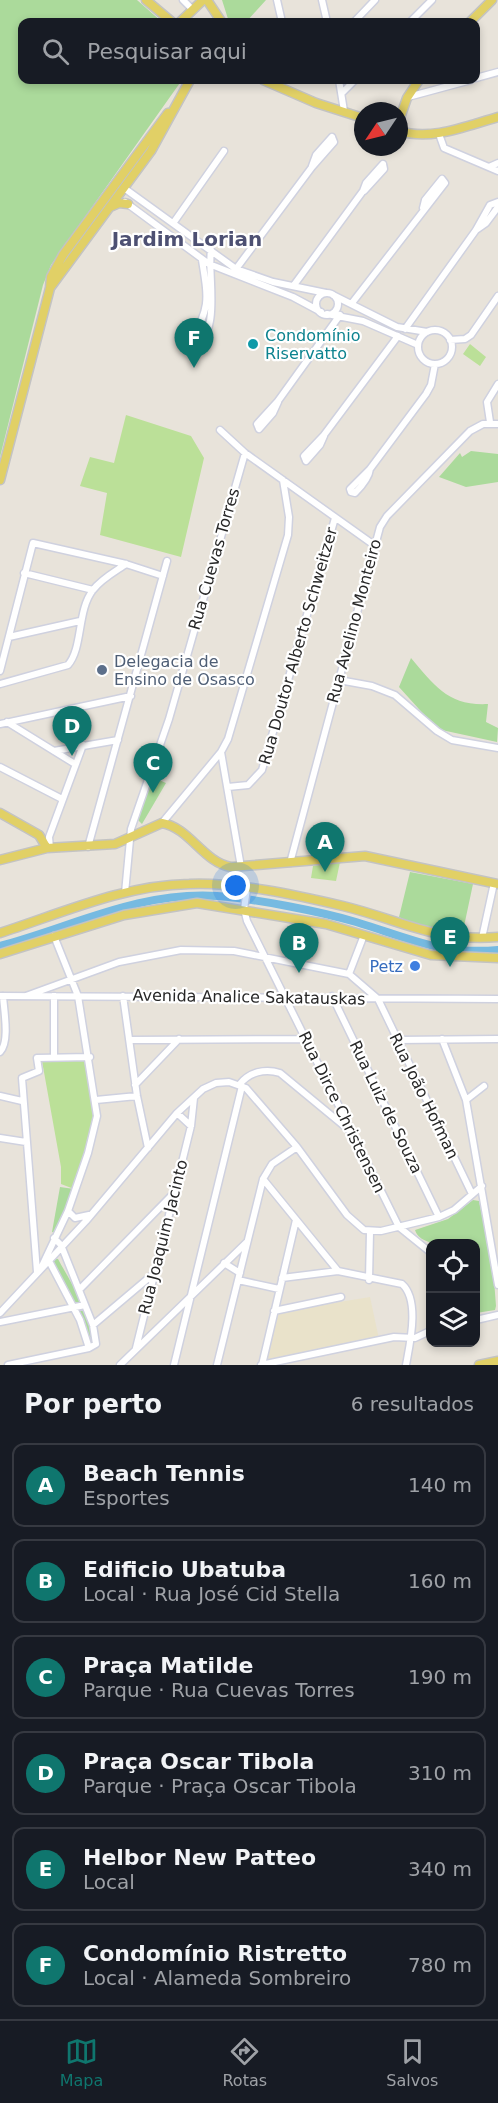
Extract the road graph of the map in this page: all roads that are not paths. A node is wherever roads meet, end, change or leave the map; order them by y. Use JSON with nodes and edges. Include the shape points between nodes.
{"nodes":[{"id":1,"x":146,"y":0,"type":"edge"},
{"id":2,"x":183,"y":0,"type":"edge"},
{"id":3,"x":205,"y":0,"type":"edge"},
{"id":4,"x":216,"y":0,"type":"edge"},
{"id":5,"x":277,"y":0,"type":"edge"},
{"id":6,"x":322,"y":0,"type":"edge"},
{"id":7,"x":375,"y":0,"type":"edge"},
{"id":8,"x":432,"y":0,"type":"edge"},
{"id":9,"x":492,"y":0,"type":"edge"},
{"id":10,"x":193,"y":10,"type":"junction"},
{"id":11,"x":166,"y":18,"type":"edge"},
{"id":12,"x":184,"y":18,"type":"edge"},
{"id":13,"x":218,"y":18,"type":"edge"},
{"id":14,"x":220,"y":18,"type":"edge"},
{"id":15,"x":281,"y":18,"type":"edge"},
{"id":16,"x":326,"y":18,"type":"edge"},
{"id":17,"x":358,"y":18,"type":"edge"},
{"id":18,"x":414,"y":18,"type":"edge"},
{"id":19,"x":474,"y":18,"type":"edge"},
{"id":20,"x":498,"y":72,"type":"edge"},
{"id":21,"x":480,"y":77,"type":"edge"},
{"id":22,"x":188,"y":84,"type":"edge"},
{"id":23,"x":280,"y":84,"type":"edge"},
{"id":24,"x":340,"y":84,"type":"edge"},
{"id":25,"x":351,"y":84,"type":"edge"},
{"id":26,"x":416,"y":84,"type":"edge"},
{"id":27,"x":457,"y":84,"type":"edge"},
{"id":28,"x":342,"y":93,"type":"junction"},
{"id":29,"x":407,"y":98,"type":"junction"},
{"id":30,"x":406,"y":102,"type":"edge"},
{"id":31,"x":344,"y":111,"type":"junction"},
{"id":32,"x":354,"y":115,"type":"edge"},
{"id":33,"x":498,"y":117,"type":"edge"},
{"id":34,"x":408,"y":134,"type":"edge"},
{"id":35,"x":440,"y":134,"type":"junction"},
{"id":36,"x":224,"y":151,"type":"dead end"},
{"id":37,"x":498,"y":163,"type":"edge"},
{"id":38,"x":312,"y":167,"type":"junction"},
{"id":39,"x":489,"y":167,"type":"junction"},
{"id":40,"x":498,"y":171,"type":"edge"},
{"id":41,"x":116,"y":190,"type":"junction"},
{"id":42,"x":363,"y":191,"type":"dead end"},
{"id":43,"x":128,"y":204,"type":"junction"},
{"id":44,"x":498,"y":204,"type":"edge"},
{"id":45,"x":150,"y":206,"type":"junction"},
{"id":46,"x":423,"y":208,"type":"junction"},
{"id":47,"x":108,"y":209,"type":"junction"},
{"id":48,"x":143,"y":216,"type":"junction"},
{"id":49,"x":174,"y":222,"type":"junction"},
{"id":50,"x":197,"y":239,"type":"junction"},
{"id":51,"x":187,"y":249,"type":"junction"},
{"id":52,"x":211,"y":250,"type":"junction"},
{"id":53,"x":65,"y":260,"type":"junction"},
{"id":54,"x":202,"y":260,"type":"junction"},
{"id":55,"x":209,"y":264,"type":"junction"},
{"id":56,"x":236,"y":268,"type":"junction"},
{"id":57,"x":294,"y":285,"type":"junction"},
{"id":58,"x":330,"y":294,"type":"junction"},
{"id":59,"x":498,"y":296,"type":"edge"},
{"id":60,"x":352,"y":303,"type":"junction"},
{"id":61,"x":324,"y":313,"type":"junction"},
{"id":62,"x":340,"y":315,"type":"junction"},
{"id":63,"x":405,"y":329,"type":"junction"},
{"id":64,"x":427,"y":332,"type":"junction"},
{"id":65,"x":398,"y":336,"type":"junction"},
{"id":66,"x":450,"y":340,"type":"junction"},
{"id":67,"x":418,"y":345,"type":"junction"},
{"id":68,"x":435,"y":364,"type":"junction"},
{"id":69,"x":498,"y":384,"type":"edge"},
{"id":70,"x":278,"y":401,"type":"dead end"},
{"id":71,"x":490,"y":422,"type":"junction"},
{"id":72,"x":498,"y":424,"type":"edge"},
{"id":73,"x":220,"y":430,"type":"dead end"},
{"id":74,"x":324,"y":435,"type":"dead end"},
{"id":75,"x":245,"y":453,"type":"junction"},
{"id":76,"x":370,"y":469,"type":"dead end"},
{"id":77,"x":0,"y":480,"type":"edge"},
{"id":78,"x":283,"y":480,"type":"junction"},
{"id":79,"x":335,"y":518,"type":"junction"},
{"id":80,"x":374,"y":545,"type":"junction"},
{"id":81,"x":167,"y":561,"type":"dead end"},
{"id":82,"x":126,"y":564,"type":"junction"},
{"id":83,"x":24,"y":573,"type":"junction"},
{"id":84,"x":163,"y":576,"type":"junction"},
{"id":85,"x":93,"y":590,"type":"junction"},
{"id":86,"x":80,"y":621,"type":"junction"},
{"id":87,"x":9,"y":637,"type":"junction"},
{"id":88,"x":0,"y":671,"type":"edge"},
{"id":89,"x":339,"y":680,"type":"junction"},
{"id":90,"x":0,"y":684,"type":"edge"},
{"id":91,"x":130,"y":696,"type":"junction"},
{"id":92,"x":4,"y":723,"type":"edge"},
{"id":93,"x":118,"y":740,"type":"junction"},
{"id":94,"x":83,"y":745,"type":"junction"},
{"id":95,"x":498,"y":747,"type":"edge"},
{"id":96,"x":54,"y":751,"type":"junction"},
{"id":97,"x":221,"y":752,"type":"junction"},
{"id":98,"x":75,"y":764,"type":"junction"},
{"id":99,"x":0,"y":767,"type":"edge"},
{"id":100,"x":228,"y":788,"type":"junction"},
{"id":101,"x":62,"y":799,"type":"junction"},
{"id":102,"x":0,"y":813,"type":"edge"},
{"id":103,"x":162,"y":823,"type":"junction"},
{"id":104,"x":29,"y":830,"type":"junction"},
{"id":105,"x":131,"y":837,"type":"junction"},
{"id":106,"x":48,"y":848,"type":"junction"},
{"id":107,"x":88,"y":848,"type":"junction"},
{"id":108,"x":33,"y":850,"type":"junction"},
{"id":109,"x":0,"y":860,"type":"edge"},
{"id":110,"x":290,"y":863,"type":"junction"},
{"id":111,"x":242,"y":867,"type":"junction"},
{"id":112,"x":496,"y":883,"type":"edge"},
{"id":113,"x":246,"y":892,"type":"junction"},
{"id":114,"x":124,"y":893,"type":"junction"},
{"id":115,"x":244,"y":908,"type":"junction"},
{"id":116,"x":0,"y":933,"type":"edge"},
{"id":117,"x":364,"y":935,"type":"junction"},
{"id":118,"x":54,"y":936,"type":"junction"},
{"id":119,"x":498,"y":937,"type":"edge"},
{"id":120,"x":482,"y":938,"type":"junction"},
{"id":121,"x":0,"y":954,"type":"edge"},
{"id":122,"x":265,"y":956,"type":"junction"},
{"id":123,"x":498,"y":958,"type":"edge"},
{"id":124,"x":349,"y":974,"type":"junction"},
{"id":125,"x":71,"y":978,"type":"junction"},
{"id":126,"x":2,"y":996,"type":"edge"},
{"id":127,"x":26,"y":996,"type":"junction"},
{"id":128,"x":54,"y":996,"type":"junction"},
{"id":129,"x":78,"y":996,"type":"junction"},
{"id":130,"x":123,"y":996,"type":"junction"},
{"id":131,"x":286,"y":996,"type":"junction"},
{"id":132,"x":332,"y":996,"type":"junction"},
{"id":133,"x":378,"y":999,"type":"junction"},
{"id":134,"x":498,"y":999,"type":"edge"},
{"id":135,"x":179,"y":1039,"type":"junction"},
{"id":136,"x":307,"y":1039,"type":"junction"},
{"id":137,"x":442,"y":1039,"type":"junction"},
{"id":138,"x":498,"y":1039,"type":"edge"},
{"id":139,"x":130,"y":1040,"type":"junction"},
{"id":140,"x":397,"y":1040,"type":"junction"},
{"id":141,"x":0,"y":1052,"type":"edge"},
{"id":142,"x":54,"y":1057,"type":"junction"},
{"id":143,"x":90,"y":1057,"type":"junction"},
{"id":144,"x":135,"y":1085,"type":"junction"},
{"id":145,"x":241,"y":1085,"type":"junction"},
{"id":146,"x":484,"y":1086,"type":"dead end"},
{"id":147,"x":0,"y":1096,"type":"edge"},
{"id":148,"x":137,"y":1096,"type":"junction"},
{"id":149,"x":194,"y":1097,"type":"junction"},
{"id":150,"x":96,"y":1100,"type":"junction"},
{"id":151,"x":466,"y":1100,"type":"junction"},
{"id":152,"x":22,"y":1101,"type":"junction"},
{"id":153,"x":338,"y":1102,"type":"junction"},
{"id":154,"x":321,"y":1108,"type":"junction"},
{"id":155,"x":177,"y":1113,"type":"junction"},
{"id":156,"x":191,"y":1126,"type":"junction"},
{"id":157,"x":352,"y":1132,"type":"junction"},
{"id":158,"x":0,"y":1138,"type":"edge"},
{"id":159,"x":26,"y":1142,"type":"junction"},
{"id":160,"x":297,"y":1147,"type":"junction"},
{"id":161,"x":148,"y":1148,"type":"junction"},
{"id":162,"x":263,"y":1179,"type":"junction"},
{"id":163,"x":482,"y":1186,"type":"junction"},
{"id":164,"x":175,"y":1191,"type":"junction"},
{"id":165,"x":472,"y":1194,"type":"junction"},
{"id":166,"x":68,"y":1211,"type":"junction"},
{"id":167,"x":92,"y":1213,"type":"junction"},
{"id":168,"x":439,"y":1217,"type":"junction"},
{"id":169,"x":296,"y":1220,"type":"junction"},
{"id":170,"x":417,"y":1224,"type":"junction"},
{"id":171,"x":399,"y":1227,"type":"junction"},
{"id":172,"x":370,"y":1232,"type":"junction"},
{"id":173,"x":54,"y":1238,"type":"junction"},
{"id":174,"x":413,"y":1239,"type":"junction"},
{"id":175,"x":247,"y":1241,"type":"junction"},
{"id":176,"x":62,"y":1248,"type":"junction"},
{"id":177,"x":426,"y":1249,"type":"edge"},
{"id":178,"x":36,"y":1250,"type":"junction"},
{"id":179,"x":47,"y":1256,"type":"junction"},
{"id":180,"x":226,"y":1261,"type":"junction"},
{"id":181,"x":242,"y":1264,"type":"junction"},
{"id":182,"x":39,"y":1270,"type":"junction"},
{"id":183,"x":338,"y":1272,"type":"junction"},
{"id":184,"x":152,"y":1276,"type":"junction"},
{"id":185,"x":239,"y":1276,"type":"junction"},
{"id":186,"x":282,"y":1278,"type":"junction"},
{"id":187,"x":369,"y":1280,"type":"junction"},
{"id":188,"x":498,"y":1284,"type":"edge"},
{"id":189,"x":279,"y":1289,"type":"junction"},
{"id":190,"x":78,"y":1290,"type":"junction"},
{"id":191,"x":190,"y":1297,"type":"junction"},
{"id":192,"x":341,"y":1297,"type":"dead end"},
{"id":193,"x":85,"y":1305,"type":"junction"},
{"id":194,"x":0,"y":1307,"type":"edge"},
{"id":195,"x":75,"y":1308,"type":"junction"},
{"id":196,"x":274,"y":1311,"type":"junction"},
{"id":197,"x":0,"y":1313,"type":"edge"},
{"id":198,"x":498,"y":1315,"type":"edge"},
{"id":199,"x":480,"y":1319,"type":"edge"},
{"id":200,"x":0,"y":1322,"type":"edge"},
{"id":201,"x":141,"y":1322,"type":"junction"},
{"id":202,"x":93,"y":1325,"type":"junction"},
{"id":203,"x":157,"y":1328,"type":"junction"},
{"id":204,"x":426,"y":1332,"type":"edge"},
{"id":205,"x":409,"y":1338,"type":"junction"},
{"id":206,"x":89,"y":1348,"type":"junction"},
{"id":207,"x":136,"y":1348,"type":"junction"},
{"id":208,"x":498,"y":1361,"type":"edge"},
{"id":209,"x":8,"y":1365,"type":"edge"},
{"id":210,"x":120,"y":1365,"type":"edge"},
{"id":211,"x":174,"y":1365,"type":"edge"},
{"id":212,"x":217,"y":1365,"type":"edge"},
{"id":213,"x":262,"y":1365,"type":"edge"},
{"id":214,"x":406,"y":1365,"type":"edge"},
{"id":215,"x":479,"y":1365,"type":"edge"}],
"edges":[{"from":1,"to":11,"type":"main road"},
{"from":2,"to":10,"type":"street"},
{"from":3,"to":10,"type":"main road"},
{"from":3,"to":13,"type":"main road"},
{"from":4,"to":14,"type":"main road"},
{"from":5,"to":15,"type":"street"},
{"from":6,"to":16,"type":"street"},
{"from":7,"to":17,"type":"street"},
{"from":8,"to":18,"type":"street"},
{"from":9,"to":19,"type":"main road"},
{"from":10,"to":12,"type":"main road"},
{"from":20,"to":21,"type":"street"},
{"from":22,"to":41,"type":"main road"},
{"from":23,"to":31,"type":"main road","via":[[316,104]]},
{"from":24,"to":28,"type":"street"},
{"from":25,"to":28,"type":"street"},
{"from":26,"to":29,"type":"main road"},
{"from":27,"to":29,"type":"street"},
{"from":28,"to":31,"type":"street"},
{"from":29,"to":30,"type":"main road"},
{"from":31,"to":32,"type":"main road"},
{"from":33,"to":35,"type":"main road"},
{"from":34,"to":35,"type":"main road"},
{"from":35,"to":39,"type":"street","via":[[444,148]]},
{"from":36,"to":49,"type":"street"},
{"from":37,"to":39,"type":"street"},
{"from":38,"to":38,"type":"street","via":[[334,142],[333,138],[316,154]]},
{"from":38,"to":56,"type":"street"},
{"from":39,"to":40,"type":"street"},
{"from":41,"to":43,"type":"street"},
{"from":41,"to":45,"type":"street"},
{"from":41,"to":47,"type":"main road"},
{"from":41,"to":53,"type":"main road"},
{"from":42,"to":57,"type":"street"},
{"from":43,"to":47,"type":"main road"},
{"from":43,"to":48,"type":"street"},
{"from":44,"to":63,"type":"street"},
{"from":45,"to":48,"type":"street"},
{"from":45,"to":49,"type":"street"},
{"from":46,"to":46,"type":"street","via":[[445,183],[442,178],[425,200]]},
{"from":46,"to":60,"type":"street"},
{"from":47,"to":53,"type":"main road"},
{"from":48,"to":51,"type":"street"},
{"from":49,"to":50,"type":"street"},
{"from":50,"to":51,"type":"street","via":[[197,249]]},
{"from":50,"to":52,"type":"street"},
{"from":51,"to":54,"type":"street"},
{"from":52,"to":55,"type":"street"},
{"from":52,"to":56,"type":"street"},
{"from":53,"to":77,"type":"main road","via":[[50,288]]},
{"from":54,"to":55,"type":"street"},
{"from":54,"to":55,"type":"street","via":[[207,304],[204,328],[212,304]]},
{"from":55,"to":61,"type":"street"},
{"from":56,"to":57,"type":"street"},
{"from":57,"to":58,"type":"street"},
{"from":58,"to":60,"type":"street"},
{"from":58,"to":61,"type":"street","via":[[318,299],[317,306]]},
{"from":58,"to":61,"type":"street","via":[[337,307]]},
{"from":59,"to":66,"type":"street","via":[[471,334],[465,339]]},
{"from":60,"to":63,"type":"street"},
{"from":61,"to":62,"type":"street"},
{"from":62,"to":65,"type":"street"},
{"from":62,"to":70,"type":"street"},
{"from":63,"to":64,"type":"street"},
{"from":64,"to":66,"type":"street","via":[[438,330]]},
{"from":64,"to":67,"type":"street"},
{"from":65,"to":67,"type":"street"},
{"from":65,"to":74,"type":"street"},
{"from":66,"to":68,"type":"street","via":[[449,356]]},
{"from":67,"to":68,"type":"street","via":[[424,360]]},
{"from":68,"to":76,"type":"street","via":[[429,389]]},
{"from":69,"to":71,"type":"street","via":[[487,402]]},
{"from":71,"to":72,"type":"street"},
{"from":71,"to":80,"type":"street","name":"Rua Avelino Monteiro","via":[[470,431],[387,516]]},
{"from":73,"to":75,"type":"street"},
{"from":75,"to":78,"type":"street"},
{"from":75,"to":105,"type":"street","name":"Rua Cuevas Torres"},
{"from":78,"to":79,"type":"street"},
{"from":78,"to":97,"type":"street","via":[[289,517],[286,544],[232,727]]},
{"from":79,"to":80,"type":"street"},
{"from":79,"to":100,"type":"street","name":"Rua Doutor Alberto Schweitzer","via":[[262,770],[248,785]]},
{"from":80,"to":89,"type":"street","name":"Rua Avelino Monteiro"},
{"from":81,"to":84,"type":"street"},
{"from":82,"to":83,"type":"street","via":[[36,542],[31,545]]},
{"from":82,"to":84,"type":"street"},
{"from":82,"to":85,"type":"street"},
{"from":83,"to":85,"type":"street"},
{"from":83,"to":87,"type":"street"},
{"from":84,"to":91,"type":"street"},
{"from":85,"to":86,"type":"street"},
{"from":86,"to":87,"type":"street"},
{"from":86,"to":90,"type":"street","via":[[74,657],[68,664]]},
{"from":87,"to":88,"type":"street"},
{"from":89,"to":95,"type":"street","via":[[395,695],[452,740]]},
{"from":89,"to":110,"type":"street","name":"Rua Avelino Monteiro"},
{"from":91,"to":92,"type":"street"},
{"from":91,"to":93,"type":"street"},
{"from":92,"to":96,"type":"street"},
{"from":93,"to":94,"type":"street"},
{"from":93,"to":107,"type":"street"},
{"from":94,"to":96,"type":"street"},
{"from":94,"to":98,"type":"street"},
{"from":96,"to":98,"type":"street"},
{"from":97,"to":100,"type":"street"},
{"from":97,"to":103,"type":"street"},
{"from":98,"to":101,"type":"street"},
{"from":99,"to":101,"type":"street"},
{"from":100,"to":111,"type":"street"},
{"from":101,"to":106,"type":"street"},
{"from":102,"to":104,"type":"main road"},
{"from":103,"to":105,"type":"main road"},
{"from":103,"to":111,"type":"main road","via":[[177,829],[220,865]]},
{"from":104,"to":106,"type":"main road","via":[[39,835]]},
{"from":104,"to":108,"type":"main road"},
{"from":105,"to":107,"type":"main road"},
{"from":105,"to":114,"type":"street","name":"Rua Cuevas Torres"},
{"from":106,"to":107,"type":"main road"},
{"from":106,"to":108,"type":"main road"},
{"from":108,"to":109,"type":"main road"},
{"from":110,"to":111,"type":"main road"},
{"from":110,"to":112,"type":"main road","via":[[365,856]]},
{"from":112,"to":120,"type":"street"},
{"from":113,"to":114,"type":"main road","via":[[187,884]]},
{"from":113,"to":115,"type":"street"},
{"from":113,"to":120,"type":"main road","via":[[343,906],[437,935]]},
{"from":114,"to":116,"type":"main road"},
{"from":115,"to":117,"type":"main road"},
{"from":115,"to":118,"type":"main road","via":[[197,903],[168,906]]},
{"from":115,"to":122,"type":"street","name":"Rua Dirce Christensen"},
{"from":117,"to":123,"type":"main road","via":[[431,955]]},
{"from":117,"to":124,"type":"street"},
{"from":118,"to":121,"type":"main road"},
{"from":118,"to":125,"type":"street"},
{"from":119,"to":120,"type":"main road"},
{"from":122,"to":124,"type":"street"},
{"from":122,"to":125,"type":"street","via":[[224,950],[181,950],[128,960]]},
{"from":122,"to":131,"type":"street","name":"Rua Dirce Christensen"},
{"from":124,"to":133,"type":"street"},
{"from":125,"to":127,"type":"street"},
{"from":125,"to":129,"type":"street"},
{"from":126,"to":127,"type":"street","name":"Avenida Analice Sakatauskas"},
{"from":126,"to":141,"type":"street","via":[[4,1048]]},
{"from":127,"to":128,"type":"street","name":"Avenida Analice Sakatauskas"},
{"from":128,"to":129,"type":"street","name":"Avenida Analice Sakatauskas"},
{"from":128,"to":142,"type":"street"},
{"from":129,"to":130,"type":"street","name":"Avenida Analice Sakatauskas"},
{"from":129,"to":143,"type":"street"},
{"from":130,"to":131,"type":"street","name":"Avenida Analice Sakatauskas"},
{"from":130,"to":139,"type":"street"},
{"from":131,"to":132,"type":"street","name":"Avenida Analice Sakatauskas"},
{"from":131,"to":136,"type":"street","name":"Rua Dirce Christensen"},
{"from":132,"to":133,"type":"street","name":"Avenida Analice Sakatauskas"},
{"from":132,"to":168,"type":"street","name":"Rua Luiz de Souza"},
{"from":133,"to":134,"type":"street","name":"Avenida Analice Sakatauskas"},
{"from":133,"to":140,"type":"street","name":"Rua João Hofman"},
{"from":135,"to":136,"type":"street"},
{"from":135,"to":139,"type":"street"},
{"from":135,"to":144,"type":"street"},
{"from":136,"to":153,"type":"street","name":"Rua Dirce Christensen"},
{"from":137,"to":138,"type":"street"},
{"from":137,"to":140,"type":"street"},
{"from":137,"to":151,"type":"street"},
{"from":139,"to":144,"type":"street"},
{"from":140,"to":165,"type":"street","name":"Rua João Hofman"},
{"from":142,"to":143,"type":"street"},
{"from":142,"to":152,"type":"street","via":[[37,1058],[39,1071],[22,1077]]},
{"from":143,"to":150,"type":"street"},
{"from":144,"to":148,"type":"street"},
{"from":145,"to":149,"type":"street","via":[[216,1083]]},
{"from":145,"to":154,"type":"street","via":[[245,1077],[273,1070],[293,1080]]},
{"from":145,"to":160,"type":"street"},
{"from":145,"to":191,"type":"street"},
{"from":146,"to":151,"type":"street"},
{"from":147,"to":152,"type":"street"},
{"from":148,"to":150,"type":"street"},
{"from":148,"to":161,"type":"street"},
{"from":149,"to":155,"type":"street"},
{"from":149,"to":156,"type":"street","name":"Rua Joaquim Jacinto"},
{"from":150,"to":166,"type":"street","via":[[95,1130]]},
{"from":151,"to":163,"type":"street"},
{"from":152,"to":159,"type":"street"},
{"from":153,"to":154,"type":"street"},
{"from":153,"to":157,"type":"street","name":"Rua Dirce Christensen"},
{"from":154,"to":157,"type":"street"},
{"from":155,"to":156,"type":"street"},
{"from":155,"to":161,"type":"street"},
{"from":156,"to":164,"type":"street","name":"Rua Joaquim Jacinto"},
{"from":157,"to":171,"type":"street","name":"Rua Dirce Christensen"},
{"from":158,"to":159,"type":"street"},
{"from":159,"to":178,"type":"street"},
{"from":160,"to":162,"type":"street","via":[[272,1164]]},
{"from":160,"to":172,"type":"street","via":[[347,1215],[358,1227]]},
{"from":161,"to":167,"type":"street"},
{"from":162,"to":169,"type":"street"},
{"from":162,"to":175,"type":"street"},
{"from":163,"to":165,"type":"street"},
{"from":163,"to":188,"type":"street"},
{"from":164,"to":184,"type":"street","name":"Rua Joaquim Jacinto"},
{"from":164,"to":190,"type":"street"},
{"from":165,"to":168,"type":"street"},
{"from":166,"to":167,"type":"street","via":[[78,1219]]},
{"from":166,"to":173,"type":"street"},
{"from":167,"to":176,"type":"street"},
{"from":168,"to":170,"type":"street"},
{"from":169,"to":183,"type":"street"},
{"from":169,"to":186,"type":"street"},
{"from":170,"to":171,"type":"street"},
{"from":170,"to":174,"type":"street","via":[[411,1229]]},
{"from":171,"to":172,"type":"street"},
{"from":171,"to":174,"type":"street"},
{"from":172,"to":187,"type":"street"},
{"from":173,"to":176,"type":"street"},
{"from":173,"to":179,"type":"street"},
{"from":174,"to":177,"type":"street"},
{"from":175,"to":180,"type":"street"},
{"from":175,"to":181,"type":"street"},
{"from":176,"to":179,"type":"street"},
{"from":176,"to":190,"type":"street"},
{"from":178,"to":179,"type":"street"},
{"from":178,"to":182,"type":"street"},
{"from":179,"to":182,"type":"street"},
{"from":179,"to":195,"type":"street"},
{"from":180,"to":181,"type":"street"},
{"from":180,"to":185,"type":"street"},
{"from":180,"to":191,"type":"street"},
{"from":181,"to":185,"type":"street"},
{"from":182,"to":197,"type":"street"},
{"from":183,"to":186,"type":"street"},
{"from":183,"to":187,"type":"street"},
{"from":184,"to":201,"type":"street","name":"Rua Joaquim Jacinto"},
{"from":184,"to":202,"type":"street"},
{"from":185,"to":189,"type":"street"},
{"from":185,"to":212,"type":"street"},
{"from":186,"to":189,"type":"street"},
{"from":187,"to":205,"type":"street","via":[[398,1283],[408,1290]]},
{"from":189,"to":196,"type":"street"},
{"from":190,"to":193,"type":"street"},
{"from":191,"to":203,"type":"street"},
{"from":191,"to":211,"type":"street"},
{"from":192,"to":196,"type":"street"},
{"from":193,"to":195,"type":"street"},
{"from":193,"to":202,"type":"street"},
{"from":194,"to":197,"type":"street"},
{"from":195,"to":200,"type":"street"},
{"from":195,"to":206,"type":"street"},
{"from":196,"to":213,"type":"street"},
{"from":198,"to":199,"type":"street"},
{"from":201,"to":203,"type":"street","via":[[149,1332]]},
{"from":201,"to":207,"type":"street","name":"Rua Joaquim Jacinto"},
{"from":202,"to":206,"type":"street","via":[[96,1344]]},
{"from":203,"to":207,"type":"street"},
{"from":204,"to":205,"type":"street"},
{"from":205,"to":213,"type":"street","via":[[394,1337]]},
{"from":205,"to":214,"type":"street"},
{"from":206,"to":209,"type":"street"},
{"from":207,"to":210,"type":"street"},
{"from":208,"to":215,"type":"main road"}]}
